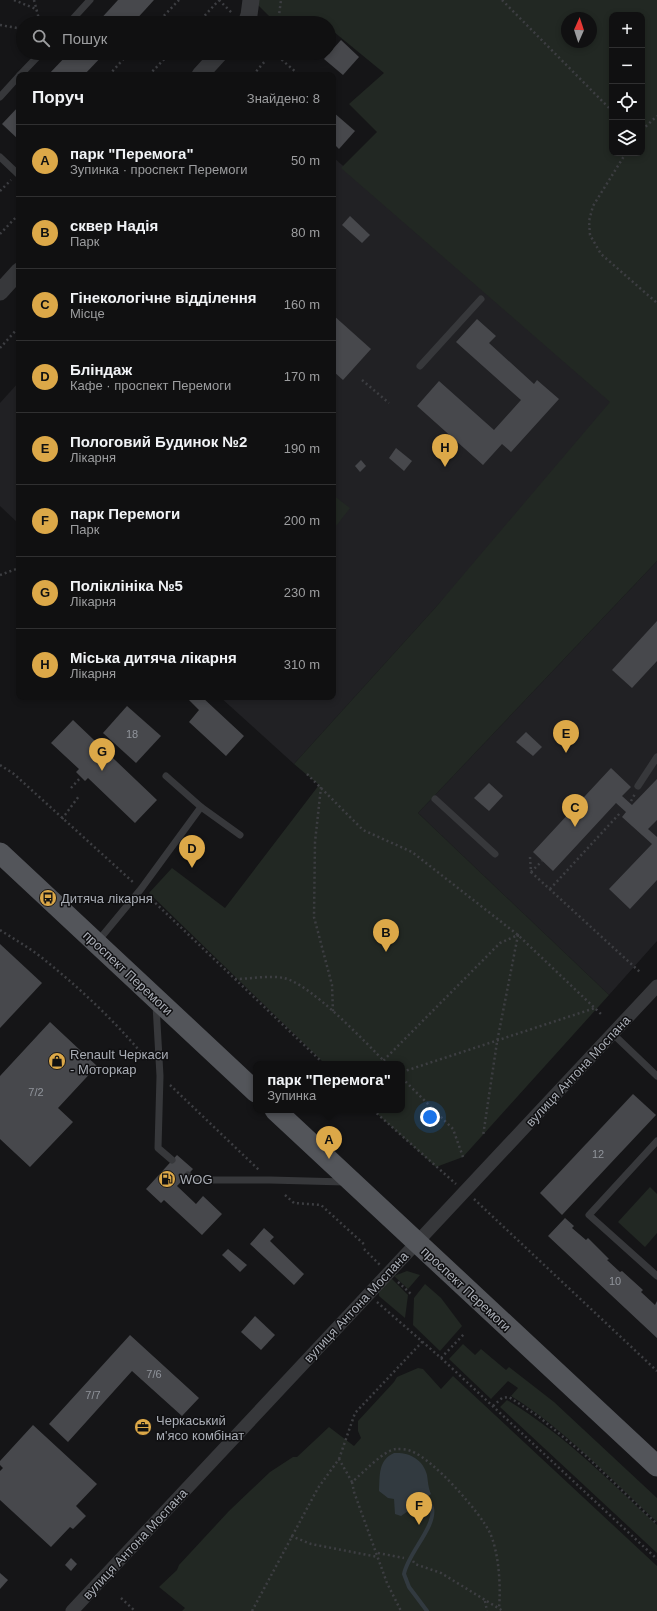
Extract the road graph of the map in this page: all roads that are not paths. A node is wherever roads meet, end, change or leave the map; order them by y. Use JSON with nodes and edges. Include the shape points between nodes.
{"nodes":[{"id":1,"x":90,"y":0,"type":"edge"},
{"id":2,"x":250,"y":0,"type":"edge"},
{"id":3,"x":75,"y":16,"type":"edge"},
{"id":4,"x":247,"y":16,"type":"edge"},
{"id":5,"x":35,"y":60,"type":"edge"},
{"id":6,"x":214,"y":60,"type":"edge"},
{"id":7,"x":24,"y":72,"type":"edge"},
{"id":8,"x":203,"y":72,"type":"edge"},
{"id":9,"x":16,"y":80,"type":"edge"},
{"id":10,"x":0,"y":97,"type":"edge"},
{"id":11,"x":0,"y":157,"type":"edge"},
{"id":12,"x":16,"y":171,"type":"edge"},
{"id":13,"x":16,"y":274,"type":"edge"},
{"id":14,"x":0,"y":292,"type":"edge"},
{"id":15,"x":481,"y":299,"type":"dead end"},
{"id":16,"x":420,"y":366,"type":"dead end"},
{"id":17,"x":657,"y":757,"type":"edge"},
{"id":18,"x":166,"y":776,"type":"dead end"},
{"id":19,"x":638,"y":786,"type":"dead end"},
{"id":20,"x":435,"y":799,"type":"dead end"},
{"id":21,"x":201,"y":807,"type":"junction"},
{"id":22,"x":240,"y":835,"type":"dead end"},
{"id":23,"x":0,"y":853,"type":"edge"},
{"id":24,"x":495,"y":854,"type":"dead end"},
{"id":25,"x":96,"y":943,"type":"junction"},
{"id":26,"x":657,"y":986,"type":"edge"},
{"id":27,"x":156,"y":999,"type":"junction"},
{"id":28,"x":613,"y":1034,"type":"junction"},
{"id":29,"x":657,"y":1076,"type":"edge"},
{"id":30,"x":253,"y":1089,"type":"edge"},
{"id":31,"x":278,"y":1113,"type":"edge"},
{"id":32,"x":657,"y":1141,"type":"edge"},
{"id":33,"x":172,"y":1160,"type":"dead end"},
{"id":34,"x":188,"y":1175,"type":"dead end"},
{"id":35,"x":353,"y":1183,"type":"junction"},
{"id":36,"x":416,"y":1242,"type":"junction"},
{"id":37,"x":657,"y":1276,"type":"edge"},
{"id":38,"x":657,"y":1466,"type":"edge"},
{"id":39,"x":72,"y":1611,"type":"edge"}],
"edges":[{"from":1,"to":3,"type":"lane"},
{"from":2,"to":4,"type":"street","via":[[249,15]]},
{"from":5,"to":7,"type":"lane"},
{"from":6,"to":8,"type":"street"},
{"from":9,"to":10,"type":"lane"},
{"from":11,"to":12,"type":"lane"},
{"from":13,"to":14,"type":"street"},
{"from":15,"to":16,"type":"lane"},
{"from":17,"to":19,"type":"lane"},
{"from":18,"to":21,"type":"lane"},
{"from":20,"to":24,"type":"lane"},
{"from":21,"to":22,"type":"lane"},
{"from":21,"to":25,"type":"lane","via":[[141,889]]},
{"from":23,"to":25,"type":"main road","name":"проспект Перемоги"},
{"from":25,"to":27,"type":"main road","name":"проспект Перемоги"},
{"from":26,"to":28,"type":"street","name":"вулиця Антона Моспана"},
{"from":27,"to":30,"type":"main road","name":"проспект Перемоги"},
{"from":27,"to":33,"type":"lane","via":[[160,1076],[158,1148]]},
{"from":28,"to":29,"type":"lane"},
{"from":28,"to":36,"type":"street","name":"вулиця Антона Моспана"},
{"from":31,"to":35,"type":"main road","name":"проспект Перемоги"},
{"from":32,"to":37,"type":"lane","via":[[589,1215]]},
{"from":34,"to":35,"type":"lane","via":[[194,1180]]},
{"from":35,"to":36,"type":"main road","name":"проспект Перемоги"},
{"from":36,"to":38,"type":"main road","name":"проспект Перемоги"},
{"from":36,"to":39,"type":"street","name":"вулиця Антона Моспана"}]}
